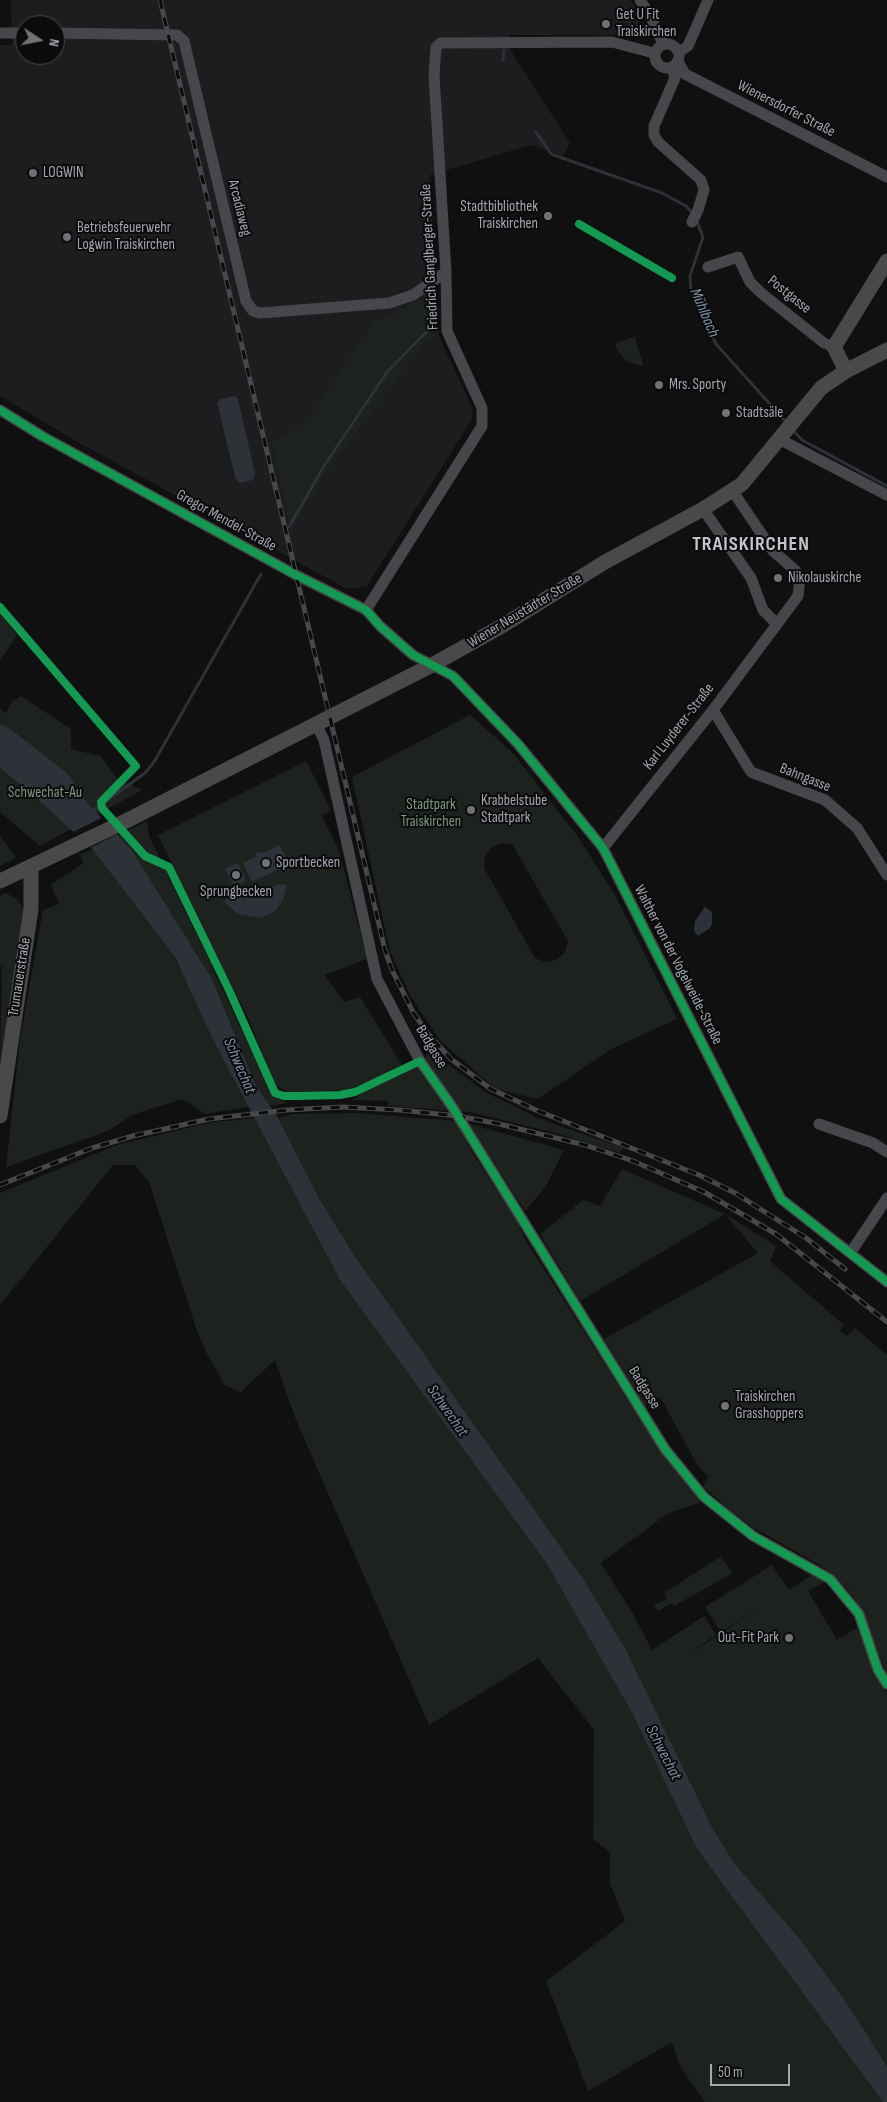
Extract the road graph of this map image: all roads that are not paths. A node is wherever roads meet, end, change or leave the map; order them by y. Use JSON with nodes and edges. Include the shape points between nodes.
{"nodes":[{"id":1,"x":640,"y":0,"type":"edge"},
{"id":2,"x":708,"y":0,"type":"edge"},
{"id":3,"x":0,"y":33,"type":"edge"},
{"id":4,"x":15,"y":33,"type":"edge"},
{"id":5,"x":65,"y":33,"type":"edge"},
{"id":6,"x":663,"y":44,"type":"junction"},
{"id":7,"x":654,"y":53,"type":"junction"},
{"id":8,"x":676,"y":60,"type":"junction"},
{"id":9,"x":887,"y":177,"type":"edge"},
{"id":10,"x":692,"y":222,"type":"dead end"},
{"id":11,"x":887,"y":261,"type":"edge"},
{"id":12,"x":708,"y":268,"type":"dead end"},
{"id":13,"x":446,"y":272,"type":"junction"},
{"id":14,"x":834,"y":347,"type":"junction"},
{"id":15,"x":887,"y":350,"type":"edge"},
{"id":16,"x":846,"y":371,"type":"junction"},
{"id":17,"x":0,"y":410,"type":"edge"},
{"id":18,"x":785,"y":431,"type":"junction"},
{"id":19,"x":887,"y":496,"type":"edge"},
{"id":20,"x":736,"y":497,"type":"junction"},
{"id":21,"x":703,"y":509,"type":"junction"},
{"id":22,"x":366,"y":610,"type":"junction"},
{"id":23,"x":777,"y":624,"type":"junction"},
{"id":24,"x":432,"y":665,"type":"junction"},
{"id":25,"x":712,"y":710,"type":"junction"},
{"id":26,"x":316,"y":724,"type":"junction"},
{"id":27,"x":603,"y":848,"type":"junction"},
{"id":28,"x":30,"y":867,"type":"junction"},
{"id":29,"x":887,"y":875,"type":"edge"},
{"id":30,"x":0,"y":881,"type":"edge"},
{"id":31,"x":0,"y":1116,"type":"edge"},
{"id":32,"x":819,"y":1124,"type":"dead end"},
{"id":33,"x":887,"y":1152,"type":"edge"},
{"id":34,"x":887,"y":1198,"type":"edge"},
{"id":35,"x":851,"y":1252,"type":"junction"},
{"id":36,"x":887,"y":1282,"type":"edge"},
{"id":37,"x":887,"y":1684,"type":"edge"}],
"edges":[{"from":1,"to":6,"type":"street"},
{"from":2,"to":8,"type":"street","via":[[688,46]]},
{"from":3,"to":4,"type":"street"},
{"from":5,"to":13,"type":"street","name":"Arcadiaweg","via":[[177,35],[184,41],[246,301],[254,311],[389,303],[413,294]]},
{"from":6,"to":7,"type":"street"},
{"from":6,"to":8,"type":"street","via":[[672,44]]},
{"from":7,"to":8,"type":"street","via":[[655,62],[663,68]]},
{"from":7,"to":13,"type":"street","name":"Friedrich Ganglberger-Straße","via":[[612,42],[441,43],[436,47],[434,75]]},
{"from":8,"to":9,"type":"street","name":"Wienersdorfer Straße","via":[[685,74]]},
{"from":8,"to":10,"type":"street","via":[[675,78],[654,126],[654,134],[658,142],[701,180],[704,190]]},
{"from":11,"to":14,"type":"main road"},
{"from":12,"to":14,"type":"street","name":"Postgasse","via":[[738,257],[750,282],[760,292],[824,343]]},
{"from":13,"to":22,"type":"street","name":"Friedrich Ganglberger-Straße","via":[[447,331],[482,408],[482,426]]},
{"from":14,"to":16,"type":"main road"},
{"from":15,"to":16,"type":"main road","name":"Wiener Neustädter Straße"},
{"from":16,"to":18,"type":"main road","name":"Wiener Neustädter Straße","via":[[820,388]]},
{"from":17,"to":22,"type":"street","name":"Gregor Mendel-Straße","via":[[296,575]]},
{"from":18,"to":19,"type":"street"},
{"from":18,"to":20,"type":"main road","name":"Wiener Neustädter Straße"},
{"from":20,"to":21,"type":"main road","name":"Wiener Neustädter Straße"},
{"from":20,"to":23,"type":"street","name":"Karl Luyderer-Straße","via":[[773,551],[800,577],[798,596]]},
{"from":21,"to":23,"type":"street","via":[[751,578],[763,610]]},
{"from":21,"to":24,"type":"main road","name":"Wiener Neustädter Straße","via":[[605,562]]},
{"from":22,"to":24,"type":"street","name":"Gregor Mendel-Straße","via":[[413,655]]},
{"from":23,"to":25,"type":"street","name":"Karl Luyderer-Straße"},
{"from":24,"to":26,"type":"main road","name":"Wiener Neustädter Straße"},
{"from":24,"to":27,"type":"street","name":"Walther von der Vogelweide-Straße","via":[[453,676],[518,744]]},
{"from":25,"to":27,"type":"street","name":"Karl Luyderer-Straße"},
{"from":25,"to":29,"type":"street","name":"Bahngasse","via":[[751,772],[825,800],[857,828]]},
{"from":26,"to":28,"type":"main road","name":"Wiener Neustädter Straße"},
{"from":26,"to":37,"type":"street","name":"Badgasse","via":[[324,740],[376,979],[420,1061],[451,1105],[665,1449],[704,1497],[753,1536],[830,1579],[859,1614],[878,1670]]},
{"from":27,"to":35,"type":"street","name":"Walther von der Vogelweide-Straße","via":[[781,1199]]},
{"from":28,"to":30,"type":"main road","name":"Wiener Neustädter Straße"},
{"from":28,"to":31,"type":"main road","name":"Trumauerstraße","via":[[31,909]]},
{"from":32,"to":33,"type":"street","via":[[873,1143]]},
{"from":34,"to":35,"type":"street"},
{"from":35,"to":36,"type":"street","name":"Walther von der Vogelweide-Straße"}]}
